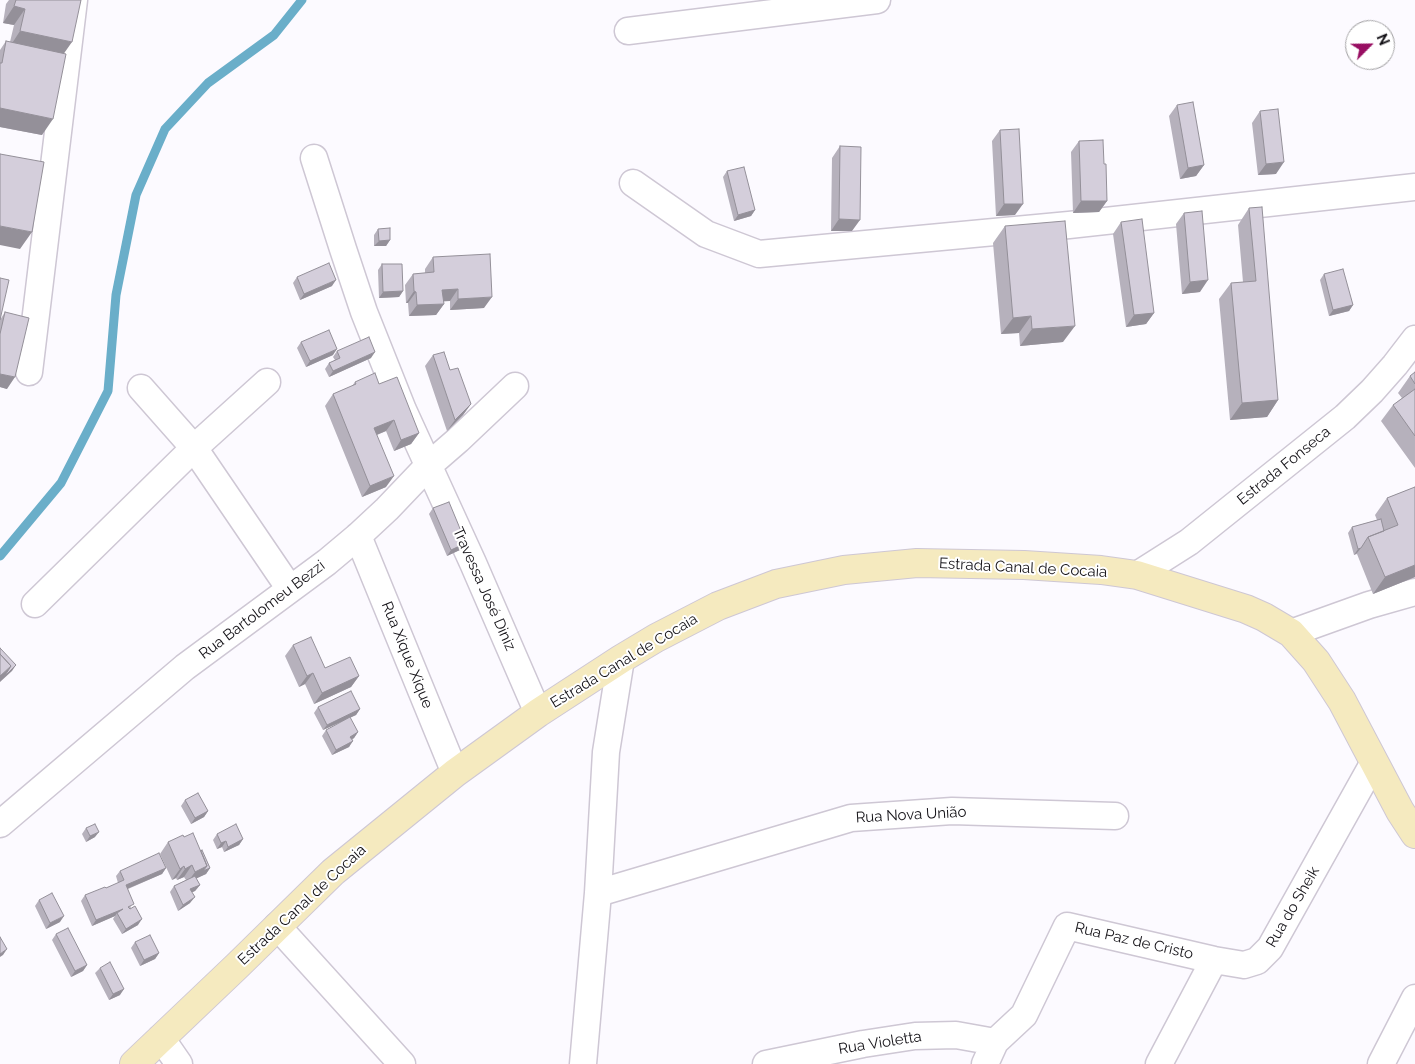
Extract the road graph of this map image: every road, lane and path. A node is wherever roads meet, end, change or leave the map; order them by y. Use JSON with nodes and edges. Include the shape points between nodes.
{"nodes":[{"id":1,"x":74,"y":0,"type":"edge"},
{"id":2,"x":878,"y":0,"type":"edge"},
{"id":3,"x":628,"y":32,"type":"dead end"},
{"id":4,"x":314,"y":158,"type":"dead end"},
{"id":5,"x":633,"y":183,"type":"dead end"},
{"id":6,"x":1415,"y":187,"type":"edge"},
{"id":7,"x":1415,"y":339,"type":"edge"},
{"id":8,"x":29,"y":372,"type":"dead end"},
{"id":9,"x":267,"y":382,"type":"dead end"},
{"id":10,"x":515,"y":386,"type":"dead end"},
{"id":11,"x":141,"y":388,"type":"dead end"},
{"id":12,"x":194,"y":448,"type":"junction"},
{"id":13,"x":428,"y":466,"type":"junction"},
{"id":14,"x":358,"y":536,"type":"junction"},
{"id":15,"x":1137,"y":575,"type":"junction"},
{"id":16,"x":290,"y":589,"type":"junction"},
{"id":17,"x":1415,"y":592,"type":"edge"},
{"id":18,"x":35,"y":604,"type":"dead end"},
{"id":19,"x":1292,"y":633,"type":"junction"},
{"id":20,"x":621,"y":659,"type":"junction"},
{"id":21,"x":538,"y":713,"type":"junction"},
{"id":22,"x":1374,"y":762,"type":"junction"},
{"id":23,"x":455,"y":773,"type":"junction"},
{"id":24,"x":1115,"y":816,"type":"dead end"},
{"id":25,"x":0,"y":824,"type":"edge"},
{"id":26,"x":1415,"y":834,"type":"edge"},
{"id":27,"x":598,"y":893,"type":"junction"},
{"id":28,"x":277,"y":926,"type":"junction"},
{"id":29,"x":1214,"y":960,"type":"junction"},
{"id":30,"x":1415,"y":998,"type":"edge"},
{"id":31,"x":161,"y":1038,"type":"junction"},
{"id":32,"x":990,"y":1053,"type":"edge"},
{"id":33,"x":777,"y":1063,"type":"edge"},
{"id":34,"x":134,"y":1064,"type":"edge"},
{"id":35,"x":179,"y":1064,"type":"edge"},
{"id":36,"x":402,"y":1064,"type":"edge"},
{"id":37,"x":584,"y":1064,"type":"edge"},
{"id":38,"x":1159,"y":1064,"type":"edge"},
{"id":39,"x":1381,"y":1064,"type":"edge"}],
"edges":[{"from":1,"to":8,"type":"street"},
{"from":2,"to":3,"type":"street"},
{"from":4,"to":13,"type":"street","name":"Travessa José Diniz","via":[[364,312]]},
{"from":5,"to":6,"type":"street","via":[[706,234],[759,254],[1079,224]]},
{"from":7,"to":15,"type":"street","name":"Estrada Fonseca","via":[[1345,418],[1189,542]]},
{"from":9,"to":12,"type":"street"},
{"from":10,"to":13,"type":"street","name":"Rua Bartolomeu Bezzi"},
{"from":11,"to":12,"type":"street"},
{"from":12,"to":16,"type":"street"},
{"from":12,"to":18,"type":"street"},
{"from":13,"to":14,"type":"street","name":"Rua Bartolomeu Bezzi"},
{"from":13,"to":21,"type":"street","name":"Travessa José Diniz"},
{"from":14,"to":16,"type":"street","name":"Rua Bartolomeu Bezzi"},
{"from":14,"to":23,"type":"street","name":"Rua Xique Xique"},
{"from":15,"to":19,"type":"street","name":"Estrada Canal de Cocaia","via":[[1246,609]]},
{"from":15,"to":20,"type":"street","name":"Estrada Canal de Cocaia","via":[[1101,570],[917,563],[844,570],[776,584],[718,606]]},
{"from":16,"to":25,"type":"street","name":"Rua Bartolomeu Bezzi","via":[[185,667]]},
{"from":17,"to":19,"type":"street"},
{"from":19,"to":22,"type":"street","name":"Estrada Canal de Cocaia","via":[[1316,661],[1342,701]]},
{"from":20,"to":21,"type":"street","name":"Estrada Canal de Cocaia"},
{"from":20,"to":27,"type":"street","via":[[606,752]]},
{"from":21,"to":23,"type":"street","name":"Estrada Canal de Cocaia"},
{"from":22,"to":26,"type":"street","name":"Estrada Canal de Cocaia"},
{"from":22,"to":29,"type":"street","name":"Rua do Sheik","via":[[1270,948],[1258,961],[1244,965]]},
{"from":23,"to":28,"type":"street","name":"Estrada Canal de Cocaia","via":[[333,872]]},
{"from":24,"to":27,"type":"street","name":"Rua Nova União","via":[[952,811],[851,818]]},
{"from":27,"to":37,"type":"street"},
{"from":28,"to":31,"type":"street","name":"Estrada Canal de Cocaia"},
{"from":28,"to":36,"type":"street"},
{"from":29,"to":32,"type":"street","name":"Rua Paz de Cristo","via":[[1067,926],[1024,1016]]},
{"from":29,"to":38,"type":"street"},
{"from":30,"to":39,"type":"street"},
{"from":31,"to":34,"type":"street","name":"Estrada Canal de Cocaia"},
{"from":31,"to":35,"type":"street"},
{"from":32,"to":33,"type":"street","name":"Rua Violetta","via":[[956,1036],[915,1036]]}]}
